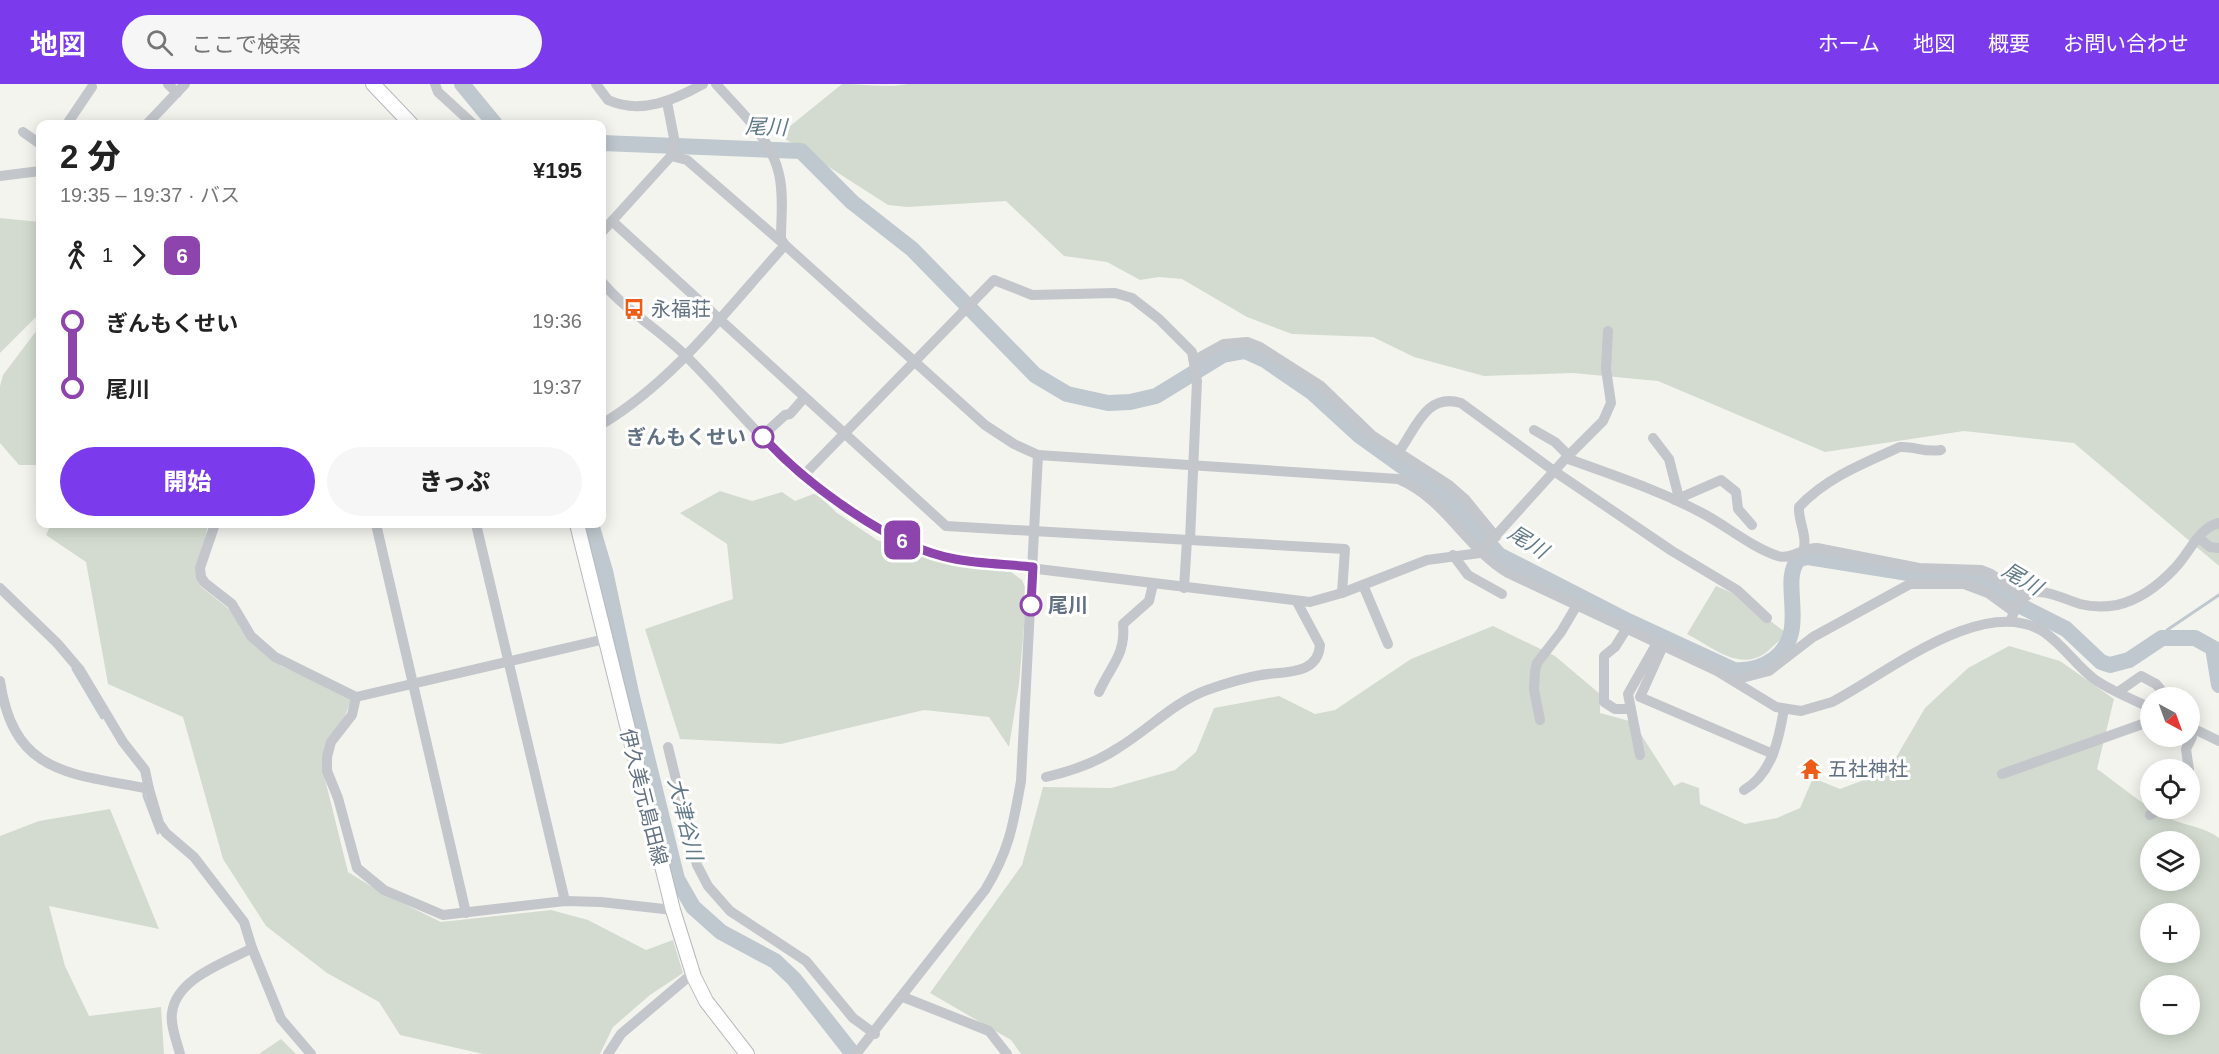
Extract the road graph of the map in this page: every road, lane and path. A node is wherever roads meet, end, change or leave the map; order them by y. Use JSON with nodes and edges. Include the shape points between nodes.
{"nodes":[{"id":1,"x":168,"y":84,"type":"edge"},
{"id":2,"x":185,"y":84,"type":"edge"},
{"id":3,"x":373,"y":84,"type":"edge"},
{"id":4,"x":435,"y":84,"type":"edge"},
{"id":5,"x":596,"y":84,"type":"edge"},
{"id":6,"x":703,"y":84,"type":"edge"},
{"id":7,"x":716,"y":84,"type":"edge"},
{"id":8,"x":92,"y":87,"type":"dead end"},
{"id":9,"x":177,"y":93,"type":"junction"},
{"id":10,"x":667,"y":102,"type":"junction"},
{"id":11,"x":70,"y":120,"type":"edge"},
{"id":12,"x":151,"y":120,"type":"edge"},
{"id":13,"x":407,"y":120,"type":"edge"},
{"id":14,"x":469,"y":120,"type":"edge"},
{"id":15,"x":23,"y":132,"type":"dead end"},
{"id":16,"x":36,"y":141,"type":"edge"},
{"id":17,"x":672,"y":154,"type":"junction"},
{"id":18,"x":36,"y":172,"type":"edge"},
{"id":19,"x":0,"y":176,"type":"edge"},
{"id":20,"x":612,"y":221,"type":"junction"},
{"id":21,"x":606,"y":228,"type":"edge"},
{"id":22,"x":785,"y":245,"type":"junction"},
{"id":23,"x":606,"y":286,"type":"edge"},
{"id":24,"x":718,"y":319,"type":"junction"},
{"id":25,"x":1608,"y":331,"type":"dead end"},
{"id":26,"x":686,"y":356,"type":"junction"},
{"id":27,"x":913,"y":360,"type":"junction"},
{"id":28,"x":1195,"y":362,"type":"junction"},
{"id":29,"x":804,"y":398,"type":"junction"},
{"id":30,"x":606,"y":422,"type":"edge"},
{"id":31,"x":1533,"y":430,"type":"dead end"},
{"id":32,"x":843,"y":434,"type":"junction"},
{"id":33,"x":762,"y":436,"type":"junction"},
{"id":34,"x":1653,"y":438,"type":"dead end"},
{"id":35,"x":1941,"y":450,"type":"dead end"},
{"id":36,"x":1398,"y":453,"type":"junction"},
{"id":37,"x":1038,"y":455,"type":"junction"},
{"id":38,"x":1567,"y":456,"type":"junction"},
{"id":39,"x":1193,"y":465,"type":"junction"},
{"id":40,"x":1554,"y":471,"type":"junction"},
{"id":41,"x":803,"y":476,"type":"junction"},
{"id":42,"x":1677,"y":499,"type":"junction"},
{"id":43,"x":2219,"y":523,"type":"edge"},
{"id":44,"x":1752,"y":525,"type":"dead end"},
{"id":45,"x":214,"y":528,"type":"edge"},
{"id":46,"x":377,"y":528,"type":"edge"},
{"id":47,"x":477,"y":528,"type":"edge"},
{"id":48,"x":578,"y":528,"type":"edge"},
{"id":49,"x":1035,"y":531,"type":"junction"},
{"id":50,"x":1495,"y":538,"type":"junction"},
{"id":51,"x":2199,"y":538,"type":"junction"},
{"id":52,"x":1189,"y":540,"type":"junction"},
{"id":53,"x":1804,"y":548,"type":"junction"},
{"id":54,"x":2219,"y":548,"type":"edge"},
{"id":55,"x":1482,"y":551,"type":"junction"},
{"id":56,"x":1454,"y":555,"type":"junction"},
{"id":57,"x":1033,"y":567,"type":"junction"},
{"id":58,"x":1153,"y":584,"type":"junction"},
{"id":59,"x":1363,"y":585,"type":"junction"},
{"id":60,"x":0,"y":588,"type":"edge"},
{"id":61,"x":1184,"y":588,"type":"junction"},
{"id":62,"x":1342,"y":593,"type":"junction"},
{"id":63,"x":1502,"y":594,"type":"dead end"},
{"id":64,"x":1297,"y":602,"type":"junction"},
{"id":65,"x":1577,"y":605,"type":"junction"},
{"id":66,"x":2017,"y":608,"type":"junction"},
{"id":67,"x":1767,"y":618,"type":"dead end"},
{"id":68,"x":1627,"y":628,"type":"junction"},
{"id":69,"x":605,"y":639,"type":"junction"},
{"id":70,"x":1388,"y":644,"type":"dead end"},
{"id":71,"x":1660,"y":644,"type":"junction"},
{"id":72,"x":509,"y":661,"type":"junction"},
{"id":73,"x":1734,"y":680,"type":"junction"},
{"id":74,"x":0,"y":681,"type":"edge"},
{"id":75,"x":413,"y":683,"type":"junction"},
{"id":76,"x":2159,"y":687,"type":"edge"},
{"id":77,"x":1099,"y":692,"type":"dead end"},
{"id":78,"x":2118,"y":692,"type":"junction"},
{"id":79,"x":356,"y":697,"type":"junction"},
{"id":80,"x":2140,"y":703,"type":"edge"},
{"id":81,"x":1631,"y":709,"type":"junction"},
{"id":82,"x":1784,"y":709,"type":"junction"},
{"id":83,"x":1540,"y":720,"type":"dead end"},
{"id":84,"x":2140,"y":725,"type":"edge"},
{"id":85,"x":2200,"y":734,"type":"edge"},
{"id":86,"x":2219,"y":741,"type":"edge"},
{"id":87,"x":668,"y":747,"type":"dead end"},
{"id":88,"x":1773,"y":754,"type":"junction"},
{"id":89,"x":1640,"y":755,"type":"dead end"},
{"id":90,"x":2002,"y":774,"type":"dead end"},
{"id":91,"x":1046,"y":777,"type":"dead end"},
{"id":92,"x":149,"y":789,"type":"junction"},
{"id":93,"x":1744,"y":790,"type":"dead end"},
{"id":94,"x":565,"y":901,"type":"junction"},
{"id":95,"x":673,"y":910,"type":"junction"},
{"id":96,"x":466,"y":913,"type":"junction"},
{"id":97,"x":252,"y":948,"type":"junction"},
{"id":98,"x":693,"y":973,"type":"junction"},
{"id":99,"x":903,"y":997,"type":"junction"},
{"id":100,"x":874,"y":1034,"type":"junction"},
{"id":101,"x":180,"y":1054,"type":"edge"},
{"id":102,"x":311,"y":1054,"type":"edge"},
{"id":103,"x":608,"y":1054,"type":"edge"},
{"id":104,"x":747,"y":1054,"type":"edge"},
{"id":105,"x":856,"y":1054,"type":"edge"},
{"id":106,"x":1007,"y":1054,"type":"edge"}],
"edges":[{"from":1,"to":9,"type":"street"},
{"from":2,"to":9,"type":"street"},
{"from":3,"to":13,"type":"main road"},
{"from":4,"to":14,"type":"street","via":[[438,92]]},
{"from":5,"to":10,"type":"street","via":[[608,100],[619,104],[641,107]]},
{"from":6,"to":10,"type":"street"},
{"from":7,"to":22,"type":"street","via":[[765,140],[774,159],[781,188]]},
{"from":8,"to":11,"type":"street"},
{"from":9,"to":12,"type":"street"},
{"from":10,"to":17,"type":"street","via":[[674,138]]},
{"from":15,"to":16,"type":"street"},
{"from":17,"to":20,"type":"street"},
{"from":17,"to":22,"type":"street","via":[[687,160]]},
{"from":18,"to":19,"type":"street"},
{"from":20,"to":21,"type":"street"},
{"from":20,"to":24,"type":"street"},
{"from":22,"to":24,"type":"street"},
{"from":22,"to":27,"type":"street"},
{"from":23,"to":26,"type":"street"},
{"from":24,"to":26,"type":"street"},
{"from":24,"to":29,"type":"street"},
{"from":25,"to":38,"type":"street","via":[[1606,369],[1611,404],[1603,421]]},
{"from":26,"to":30,"type":"street","via":[[630,407]]},
{"from":26,"to":33,"type":"street"},
{"from":27,"to":28,"type":"street","via":[[994,280],[1032,295],[1123,294],[1159,319],[1192,352]]},
{"from":27,"to":32,"type":"street"},
{"from":27,"to":37,"type":"street","via":[[997,435]]},
{"from":28,"to":36,"type":"street","via":[[1224,344],[1254,344],[1321,386],[1373,436]]},
{"from":28,"to":39,"type":"street"},
{"from":29,"to":32,"type":"street"},
{"from":29,"to":33,"type":"street"},
{"from":31,"to":38,"type":"street","via":[[1556,441]]},
{"from":32,"to":41,"type":"street"},
{"from":32,"to":49,"type":"street","via":[[946,526]]},
{"from":33,"to":41,"type":"street"},
{"from":34,"to":42,"type":"street","via":[[1669,459]]},
{"from":35,"to":53,"type":"street","via":[[1922,452],[1900,447],[1850,470],[1816,492],[1799,507]]},
{"from":36,"to":40,"type":"street","via":[[1424,411],[1442,401],[1455,401]]},
{"from":36,"to":50,"type":"street","via":[[1458,492]]},
{"from":37,"to":39,"type":"street"},
{"from":37,"to":49,"type":"street"},
{"from":38,"to":40,"type":"street"},
{"from":38,"to":42,"type":"street"},
{"from":39,"to":52,"type":"street"},
{"from":39,"to":55,"type":"street","via":[[1398,479],[1430,496]]},
{"from":40,"to":50,"type":"street"},
{"from":40,"to":67,"type":"street","via":[[1737,590]]},
{"from":41,"to":57,"type":"street","via":[[831,498],[917,548],[955,559]]},
{"from":42,"to":44,"type":"street","via":[[1721,480],[1736,492],[1738,509]]},
{"from":42,"to":53,"type":"street","via":[[1779,556],[1795,555]]},
{"from":43,"to":51,"type":"street","via":[[2208,527]]},
{"from":45,"to":79,"type":"street","via":[[200,568],[205,583],[231,604],[244,627],[275,657]]},
{"from":46,"to":75,"type":"street"},
{"from":47,"to":72,"type":"street"},
{"from":48,"to":69,"type":"main road","name":"伊久美元島田線"},
{"from":49,"to":52,"type":"street"},
{"from":49,"to":57,"type":"street"},
{"from":50,"to":55,"type":"street"},
{"from":51,"to":54,"type":"street","via":[[2210,547]]},
{"from":51,"to":66,"type":"street","via":[[2166,578],[2128,602],[2080,604],[2046,592],[2030,592]]},
{"from":52,"to":61,"type":"street"},
{"from":52,"to":62,"type":"street","via":[[1345,549]]},
{"from":53,"to":66,"type":"street","via":[[1919,568],[1981,570],[1991,574]]},
{"from":55,"to":56,"type":"street"},
{"from":55,"to":65,"type":"street","via":[[1508,573]]},
{"from":56,"to":59,"type":"street","via":[[1427,560]]},
{"from":56,"to":63,"type":"street","via":[[1468,575]]},
{"from":57,"to":58,"type":"street"},
{"from":57,"to":99,"type":"street","via":[[1021,781],[1013,828],[1002,862],[985,890]]},
{"from":58,"to":61,"type":"street"},
{"from":58,"to":77,"type":"street","via":[[1149,601],[1123,624],[1125,642]]},
{"from":59,"to":62,"type":"street"},
{"from":59,"to":70,"type":"street"},
{"from":60,"to":92,"type":"street","via":[[80,670],[123,742],[145,770]]},
{"from":61,"to":64,"type":"street"},
{"from":62,"to":64,"type":"street","via":[[1324,600]]},
{"from":64,"to":91,"type":"street","via":[[1320,645],[1308,666],[1296,672],[1260,675],[1205,691],[1099,759]]},
{"from":65,"to":68,"type":"street"},
{"from":65,"to":83,"type":"street","via":[[1537,663],[1534,690]]},
{"from":66,"to":73,"type":"street","via":[[1964,584],[1910,585],[1813,637],[1769,671]]},
{"from":66,"to":78,"type":"street","via":[[2095,679]]},
{"from":66,"to":82,"type":"street","via":[[1951,635],[1851,693],[1815,709]]},
{"from":68,"to":71,"type":"street"},
{"from":68,"to":81,"type":"street","via":[[1604,656],[1604,702],[1615,709]]},
{"from":69,"to":72,"type":"street"},
{"from":69,"to":95,"type":"main road","name":"伊久美元島田線"},
{"from":71,"to":73,"type":"street"},
{"from":71,"to":81,"type":"street","via":[[1628,694]]},
{"from":71,"to":88,"type":"street","via":[[1640,697]]},
{"from":72,"to":75,"type":"street"},
{"from":72,"to":94,"type":"street"},
{"from":73,"to":82,"type":"street"},
{"from":74,"to":92,"type":"street","via":[[8,718],[32,754],[62,771]]},
{"from":75,"to":79,"type":"street"},
{"from":75,"to":96,"type":"street"},
{"from":76,"to":78,"type":"street","via":[[2141,676]]},
{"from":78,"to":80,"type":"street"},
{"from":79,"to":96,"type":"street","via":[[352,715],[336,734],[327,757],[327,771],[357,868],[384,890],[430,912]]},
{"from":81,"to":89,"type":"street"},
{"from":82,"to":88,"type":"street"},
{"from":84,"to":90,"type":"street"},
{"from":85,"to":86,"type":"street"},
{"from":87,"to":100,"type":"street","via":[[697,865],[708,886],[730,911],[806,961],[853,1018]]},
{"from":88,"to":93,"type":"street","via":[[1760,778]]},
{"from":92,"to":97,"type":"street","via":[[165,833],[195,857],[235,907]]},
{"from":94,"to":95,"type":"street"},
{"from":94,"to":96,"type":"street"},
{"from":95,"to":98,"type":"main road","name":"伊久美元島田線"},
{"from":97,"to":101,"type":"street","via":[[181,989],[171,1015]]},
{"from":97,"to":102,"type":"street","via":[[281,1019]]},
{"from":98,"to":103,"type":"street","via":[[621,1034]]},
{"from":98,"to":104,"type":"main road","name":"伊久美元島田線","via":[[706,1001]]},
{"from":99,"to":100,"type":"street"},
{"from":99,"to":106,"type":"street","via":[[989,1031]]},
{"from":100,"to":105,"type":"street"}]}
